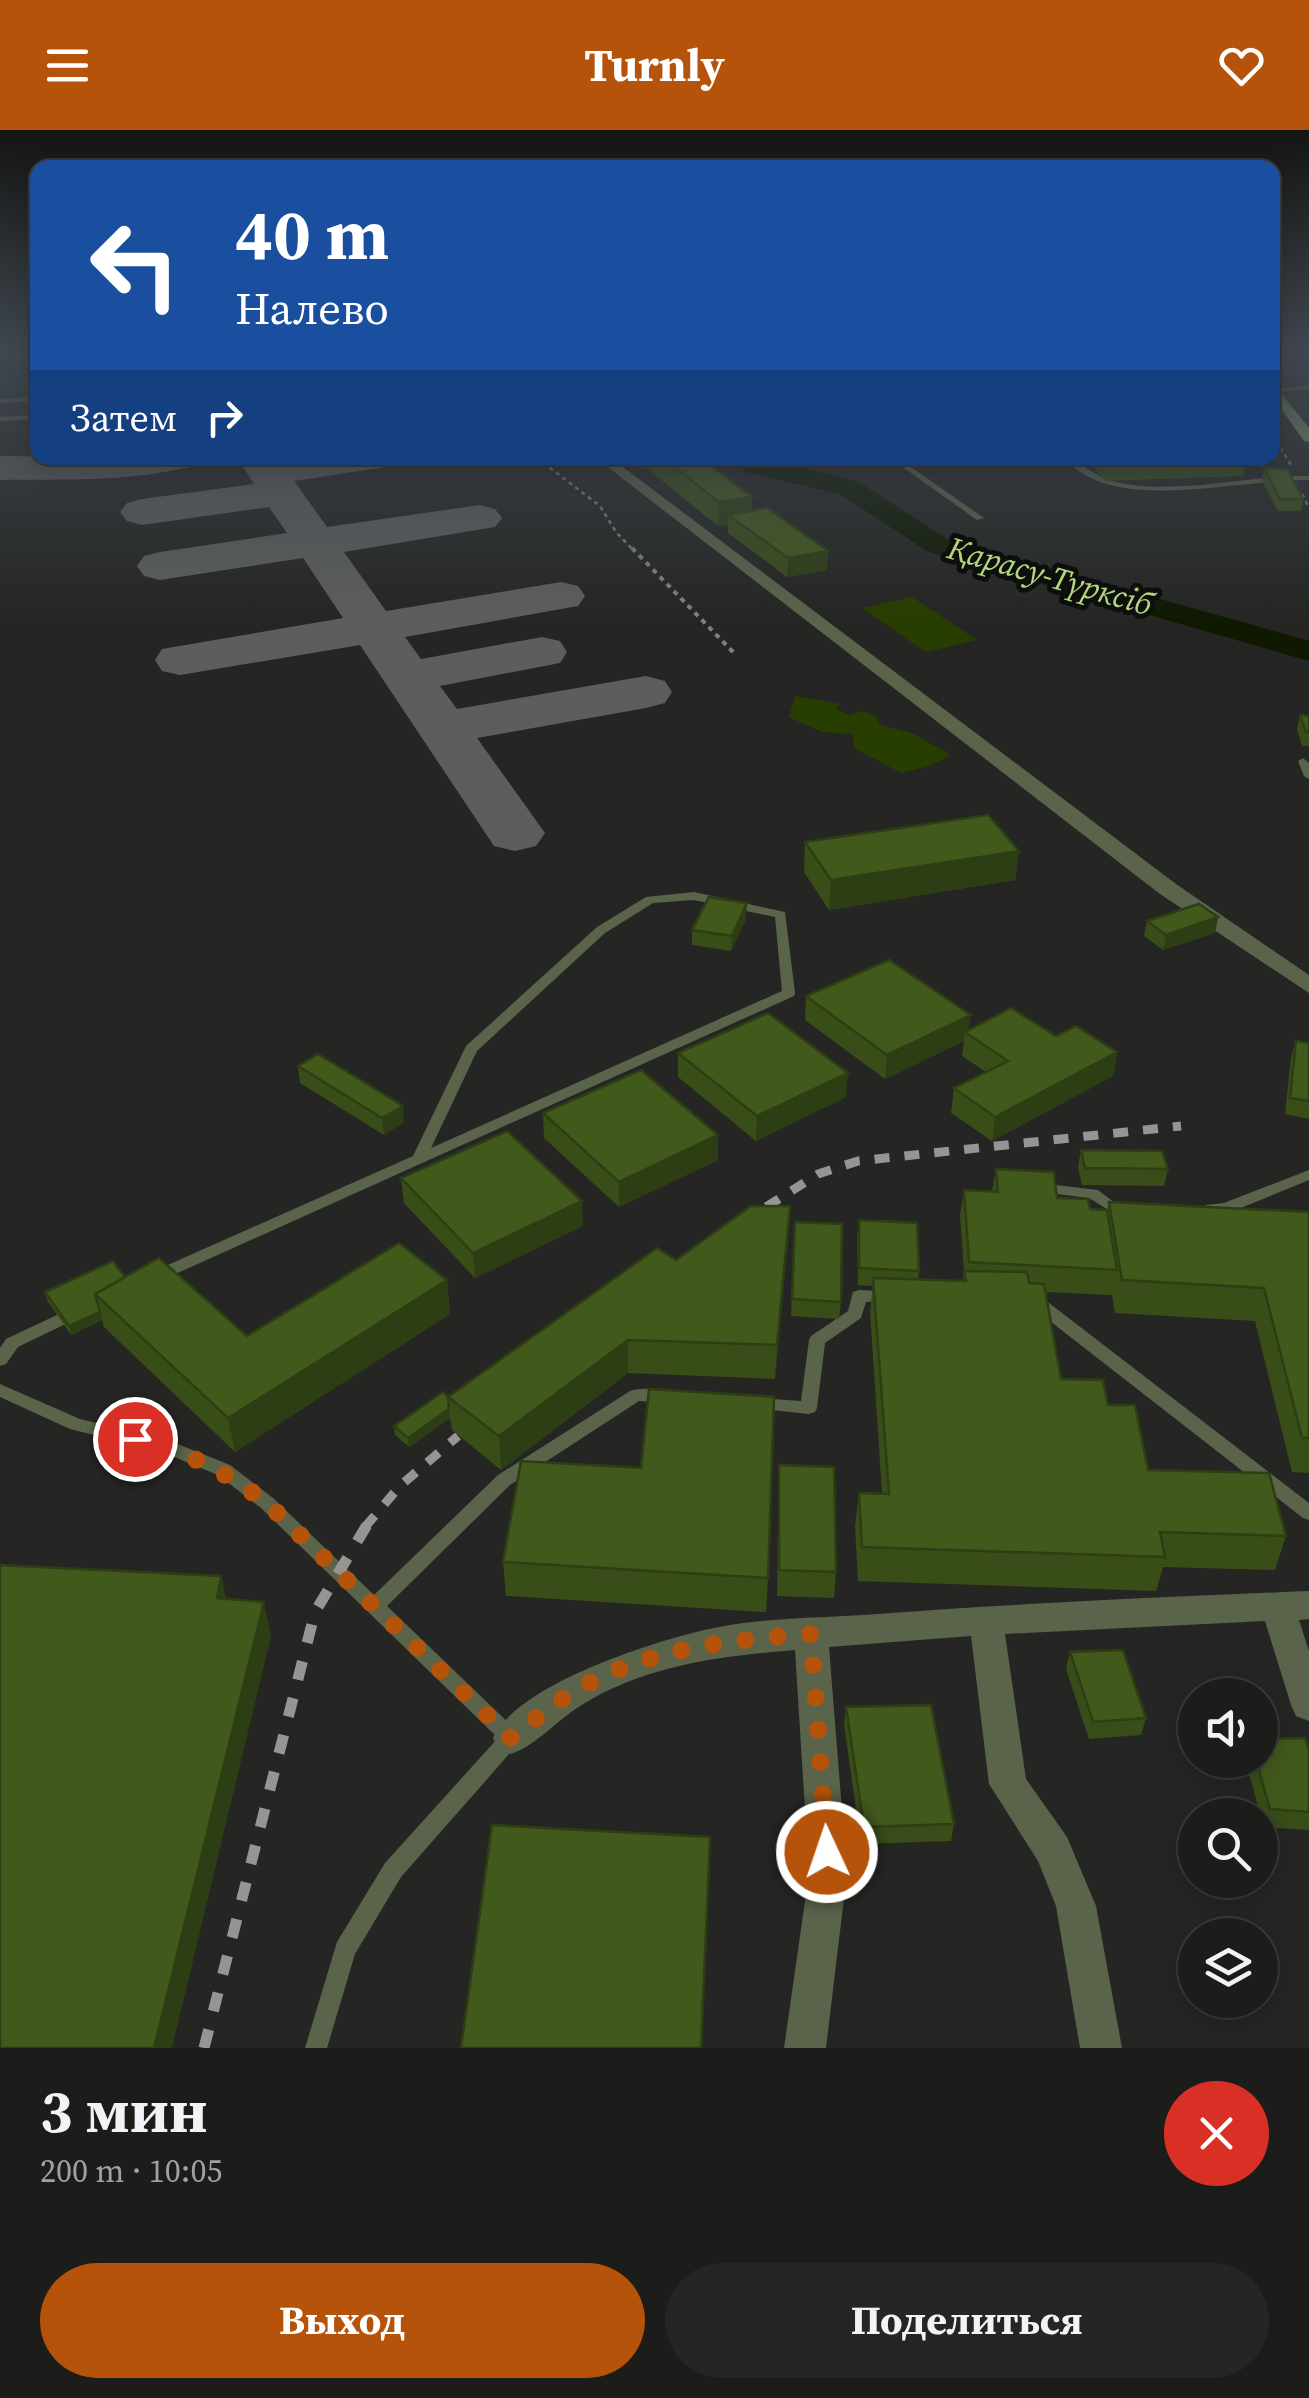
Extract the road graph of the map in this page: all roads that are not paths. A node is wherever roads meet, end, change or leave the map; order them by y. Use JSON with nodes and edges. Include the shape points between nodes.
{"nodes":[{"id":1,"x":612,"y":465,"type":"edge"},
{"id":2,"x":904,"y":465,"type":"edge"},
{"id":3,"x":1074,"y":465,"type":"edge"},
{"id":4,"x":1309,"y":478,"type":"edge"},
{"id":5,"x":980,"y":518,"type":"dead end"},
{"id":6,"x":1302,"y":760,"type":"dead end"},
{"id":7,"x":1309,"y":776,"type":"edge"},
{"id":8,"x":1309,"y":986,"type":"edge"},
{"id":9,"x":419,"y":1158,"type":"junction"},
{"id":10,"x":1309,"y":1175,"type":"edge"},
{"id":11,"x":1023,"y":1187,"type":"edge"},
{"id":12,"x":1192,"y":1210,"type":"edge"},
{"id":13,"x":1142,"y":1214,"type":"edge"},
{"id":14,"x":135,"y":1286,"type":"edge"},
{"id":15,"x":899,"y":1296,"type":"edge"},
{"id":16,"x":1018,"y":1300,"type":"edge"},
{"id":17,"x":100,"y":1302,"type":"edge"},
{"id":18,"x":0,"y":1360,"type":"edge"},
{"id":19,"x":0,"y":1390,"type":"edge"},
{"id":20,"x":694,"y":1399,"type":"edge"},
{"id":21,"x":732,"y":1402,"type":"edge"},
{"id":22,"x":1309,"y":1513,"type":"edge"},
{"id":23,"x":1293,"y":1605,"type":"edge"},
{"id":24,"x":374,"y":1606,"type":"junction"},
{"id":25,"x":986,"y":1620,"type":"junction"},
{"id":26,"x":811,"y":1634,"type":"junction"},
{"id":27,"x":1309,"y":1705,"type":"edge"},
{"id":28,"x":511,"y":1738,"type":"junction"},
{"id":29,"x":316,"y":2048,"type":"edge"},
{"id":30,"x":804,"y":2048,"type":"edge"},
{"id":31,"x":1100,"y":2048,"type":"edge"}],
"edges":[{"from":1,"to":8,"type":"street","via":[[1168,889]]},
{"from":2,"to":5,"type":"lane"},
{"from":3,"to":4,"type":"lane","via":[[1100,482],[1167,488],[1264,476]]},
{"from":6,"to":7,"type":"lane"},
{"from":9,"to":9,"type":"lane","via":[[788,993],[781,915],[694,896],[650,900],[601,930],[471,1049]]},
{"from":9,"to":14,"type":"lane"},
{"from":10,"to":12,"type":"lane","via":[[1226,1208]]},
{"from":11,"to":13,"type":"lane","via":[[1093,1194],[1124,1215]]},
{"from":15,"to":21,"type":"lane","via":[[859,1296],[856,1314],[817,1340],[808,1408]]},
{"from":16,"to":22,"type":"lane","via":[[1038,1300]]},
{"from":17,"to":18,"type":"lane","via":[[12,1342]]},
{"from":19,"to":24,"type":"lane","via":[[76,1424],[165,1446],[224,1470]]},
{"from":20,"to":24,"type":"lane","via":[[636,1394],[504,1480]]},
{"from":23,"to":25,"type":"street"},
{"from":23,"to":27,"type":"street"},
{"from":24,"to":28,"type":"lane"},
{"from":25,"to":26,"type":"street"},
{"from":25,"to":31,"type":"street","via":[[1008,1784],[1052,1850],[1076,1906]]},
{"from":26,"to":28,"type":"street","via":[[722,1640],[650,1658],[569,1694]]},
{"from":26,"to":30,"type":"street","via":[[828,1873]]},
{"from":28,"to":29,"type":"lane","via":[[393,1870],[346,1950]]}]}
